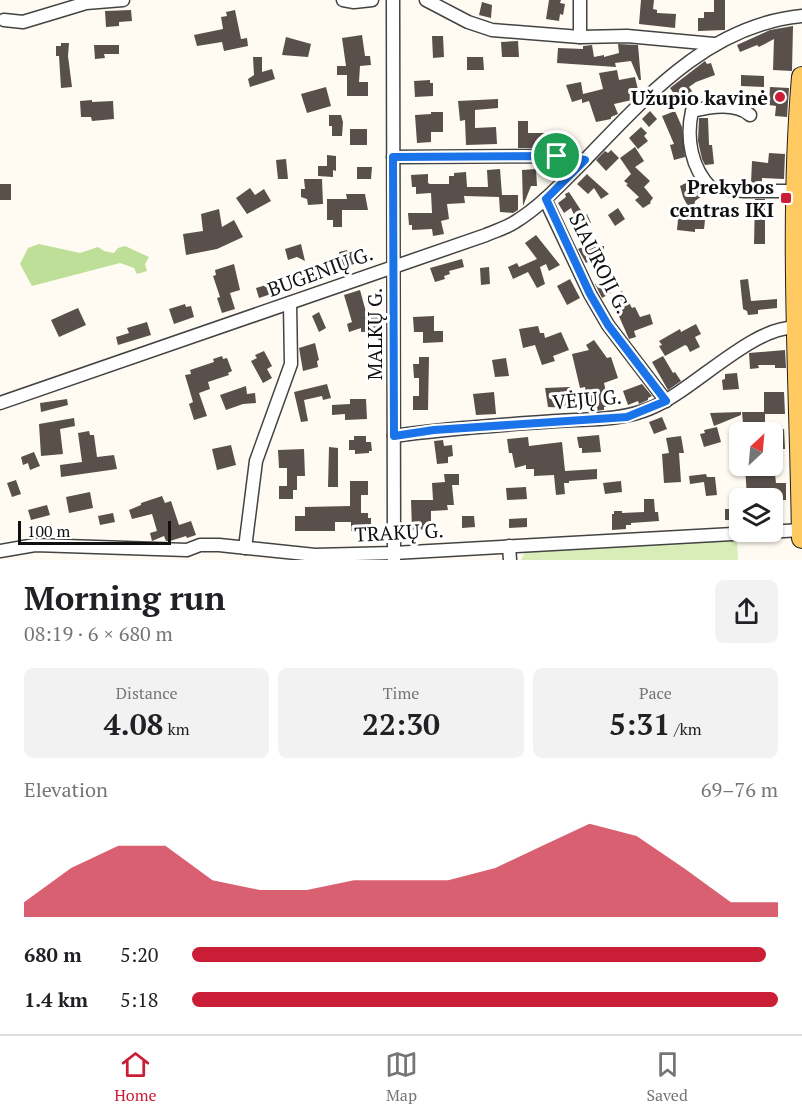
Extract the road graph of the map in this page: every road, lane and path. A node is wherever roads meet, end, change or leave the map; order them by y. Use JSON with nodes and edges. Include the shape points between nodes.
{"nodes":[{"id":1,"x":123,"y":0,"type":"edge"},
{"id":2,"x":343,"y":0,"type":"edge"},
{"id":3,"x":372,"y":0,"type":"edge"},
{"id":4,"x":393,"y":0,"type":"edge"},
{"id":5,"x":426,"y":0,"type":"edge"},
{"id":6,"x":580,"y":0,"type":"edge"},
{"id":7,"x":802,"y":16,"type":"edge"},
{"id":8,"x":4,"y":21,"type":"dead end"},
{"id":9,"x":580,"y":37,"type":"junction"},
{"id":10,"x":714,"y":44,"type":"junction"},
{"id":11,"x":802,"y":77,"type":"edge"},
{"id":12,"x":750,"y":115,"type":"dead end"},
{"id":13,"x":393,"y":157,"type":"junction"},
{"id":14,"x":585,"y":160,"type":"junction"},
{"id":15,"x":797,"y":191,"type":"junction"},
{"id":16,"x":546,"y":199,"type":"junction"},
{"id":17,"x":393,"y":266,"type":"junction"},
{"id":18,"x":800,"y":279,"type":"edge"},
{"id":19,"x":290,"y":303,"type":"junction"},
{"id":20,"x":797,"y":328,"type":"junction"},
{"id":21,"x":666,"y":401,"type":"junction"},
{"id":22,"x":0,"y":403,"type":"edge"},
{"id":23,"x":394,"y":436,"type":"junction"},
{"id":24,"x":801,"y":471,"type":"edge"},
{"id":25,"x":802,"y":530,"type":"edge"},
{"id":26,"x":802,"y":538,"type":"edge"},
{"id":27,"x":509,"y":546,"type":"junction"},
{"id":28,"x":245,"y":548,"type":"junction"},
{"id":29,"x":0,"y":551,"type":"edge"},
{"id":30,"x":185,"y":555,"type":"edge"},
{"id":31,"x":394,"y":556,"type":"edge"},
{"id":32,"x":510,"y":560,"type":"edge"}],
"edges":[{"from":1,"to":8,"type":"street","via":[[86,3],[23,22]]},
{"from":2,"to":3,"type":"street"},
{"from":4,"to":13,"type":"street","name":"MALKŲ G."},
{"from":5,"to":9,"type":"street","via":[[492,30]]},
{"from":6,"to":9,"type":"street"},
{"from":7,"to":10,"type":"street","name":"BUGENIŲ G.","via":[[768,22]]},
{"from":9,"to":10,"type":"street","via":[[627,36]]},
{"from":10,"to":14,"type":"street","name":"BUGENIŲ G.","via":[[661,82]]},
{"from":11,"to":15,"type":"main road"},
{"from":12,"to":15,"type":"street","via":[[737,108],[692,111],[689,134],[696,168],[711,188]]},
{"from":13,"to":14,"type":"street","via":[[557,156]]},
{"from":13,"to":17,"type":"street","name":"MALKŲ G."},
{"from":14,"to":16,"type":"street","name":"BUGENIŲ G."},
{"from":15,"to":18,"type":"main road"},
{"from":16,"to":17,"type":"street","name":"BUGENIŲ G.","via":[[515,223]]},
{"from":16,"to":21,"type":"street","name":"SIAUROJI G.","via":[[608,325]]},
{"from":17,"to":19,"type":"street","name":"BUGENIŲ G."},
{"from":17,"to":23,"type":"street","name":"MALKŲ G."},
{"from":18,"to":20,"type":"main road"},
{"from":19,"to":22,"type":"street","name":"BUGENIŲ G."},
{"from":19,"to":28,"type":"street","via":[[291,364],[256,461]]},
{"from":20,"to":21,"type":"street","name":"VĖJŲ G.","via":[[776,329]]},
{"from":20,"to":24,"type":"main road"},
{"from":21,"to":23,"type":"street","name":"VĖJŲ G.","via":[[627,417]]},
{"from":23,"to":31,"type":"street","name":"MALKŲ G."},
{"from":24,"to":25,"type":"main road"},
{"from":25,"to":26,"type":"main road"},
{"from":25,"to":27,"type":"street","name":"TRAKŲ G."},
{"from":27,"to":31,"type":"street","name":"TRAKŲ G."},
{"from":27,"to":32,"type":"street"},
{"from":28,"to":30,"type":"street","name":"TRAKŲ G.","via":[[200,545]]},
{"from":28,"to":31,"type":"street","name":"TRAKŲ G.","via":[[315,555]]},
{"from":29,"to":30,"type":"street","name":"TRAKŲ G.","via":[[35,546]]}]}
